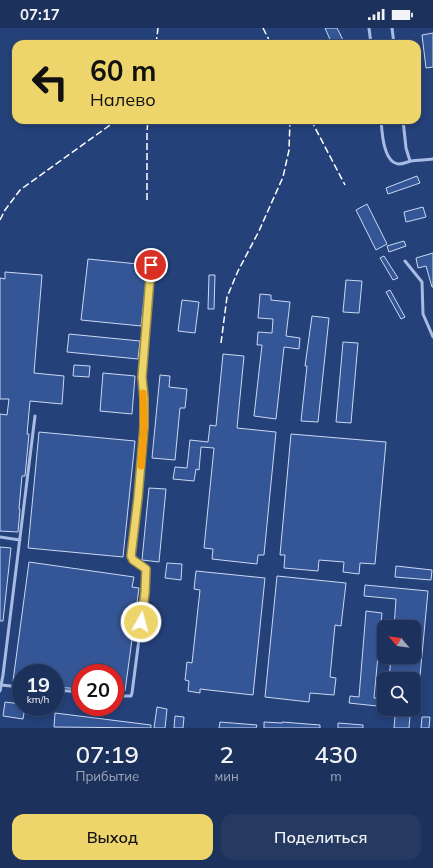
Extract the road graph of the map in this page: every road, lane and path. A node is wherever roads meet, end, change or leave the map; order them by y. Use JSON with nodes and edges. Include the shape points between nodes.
{"nodes":[{"id":1,"x":369,"y":28,"type":"edge"},
{"id":2,"x":392,"y":28,"type":"edge"},
{"id":3,"x":370,"y":40,"type":"edge"},
{"id":4,"x":394,"y":40,"type":"edge"},
{"id":5,"x":381,"y":124,"type":"edge"},
{"id":6,"x":403,"y":124,"type":"edge"},
{"id":7,"x":433,"y":159,"type":"edge"},
{"id":8,"x":410,"y":161,"type":"junction"},
{"id":9,"x":405,"y":261,"type":"dead end"},
{"id":10,"x":151,"y":265,"type":"dead end"},
{"id":11,"x":433,"y":337,"type":"edge"},
{"id":12,"x":35,"y":416,"type":"dead end"},
{"id":13,"x":0,"y":537,"type":"edge"},
{"id":14,"x":20,"y":540,"type":"junction"},
{"id":15,"x":1,"y":685,"type":"junction"},
{"id":16,"x":12,"y":686,"type":"edge"},
{"id":17,"x":0,"y":691,"type":"edge"},
{"id":18,"x":124,"y":696,"type":"edge"}],
"edges":[{"from":1,"to":3,"type":"lane"},
{"from":2,"to":4,"type":"lane"},
{"from":5,"to":8,"type":"lane","via":[[384,146],[390,159],[396,163]]},
{"from":6,"to":8,"type":"lane"},
{"from":7,"to":8,"type":"lane"},
{"from":9,"to":11,"type":"lane","via":[[422,282],[423,314]]},
{"from":10,"to":18,"type":"lane","via":[[142,377],[144,427],[131,556],[146,569],[145,593],[132,693],[131,696]]},
{"from":12,"to":14,"type":"lane"},
{"from":13,"to":14,"type":"lane"},
{"from":14,"to":15,"type":"lane"},
{"from":15,"to":16,"type":"lane"},
{"from":15,"to":17,"type":"lane"}]}
